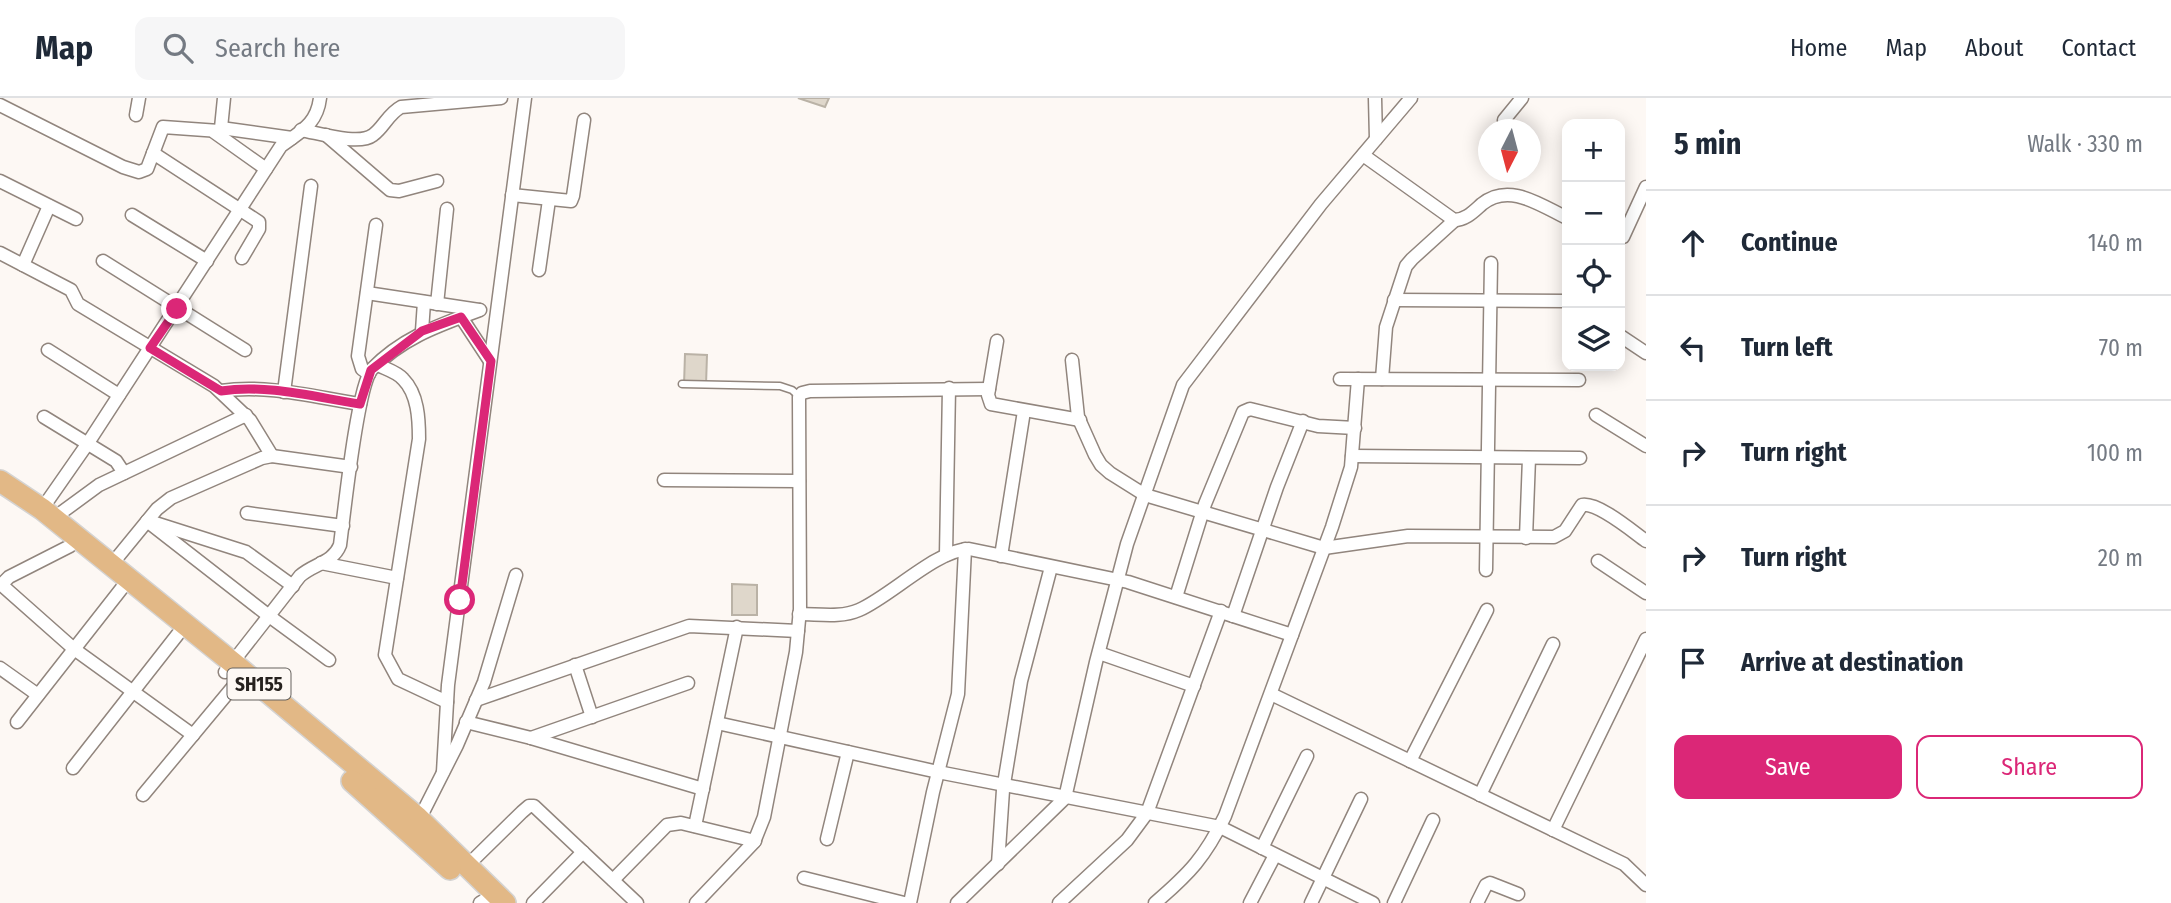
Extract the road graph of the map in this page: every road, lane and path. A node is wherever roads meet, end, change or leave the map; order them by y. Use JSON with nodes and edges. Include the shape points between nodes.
{"nodes":[{"id":1,"x":139,"y":98,"type":"edge"},
{"id":2,"x":224,"y":98,"type":"edge"},
{"id":3,"x":320,"y":98,"type":"edge"},
{"id":4,"x":501,"y":98,"type":"edge"},
{"id":5,"x":525,"y":98,"type":"edge"},
{"id":6,"x":1375,"y":98,"type":"edge"},
{"id":7,"x":1411,"y":98,"type":"edge"},
{"id":8,"x":1522,"y":98,"type":"edge"},
{"id":9,"x":396,"y":104,"type":"edge"},
{"id":10,"x":0,"y":105,"type":"edge"},
{"id":11,"x":136,"y":115,"type":"dead end"},
{"id":12,"x":1505,"y":119,"type":"edge"},
{"id":13,"x":584,"y":120,"type":"dead end"},
{"id":14,"x":217,"y":130,"type":"junction"},
{"id":15,"x":296,"y":134,"type":"junction"},
{"id":16,"x":326,"y":134,"type":"junction"},
{"id":17,"x":1376,"y":139,"type":"junction"},
{"id":18,"x":153,"y":153,"type":"junction"},
{"id":19,"x":1363,"y":155,"type":"junction"},
{"id":20,"x":266,"y":169,"type":"junction"},
{"id":21,"x":0,"y":181,"type":"edge"},
{"id":22,"x":437,"y":181,"type":"dead end"},
{"id":23,"x":311,"y":186,"type":"dead end"},
{"id":24,"x":1646,"y":187,"type":"edge"},
{"id":25,"x":512,"y":195,"type":"junction"},
{"id":26,"x":549,"y":200,"type":"junction"},
{"id":27,"x":49,"y":206,"type":"junction"},
{"id":28,"x":240,"y":209,"type":"junction"},
{"id":29,"x":447,"y":209,"type":"dead end"},
{"id":30,"x":132,"y":215,"type":"dead end"},
{"id":31,"x":1562,"y":216,"type":"edge"},
{"id":32,"x":76,"y":219,"type":"dead end"},
{"id":33,"x":1455,"y":220,"type":"junction"},
{"id":34,"x":376,"y":225,"type":"dead end"},
{"id":35,"x":1625,"y":233,"type":"edge"},
{"id":36,"x":0,"y":253,"type":"edge"},
{"id":37,"x":242,"y":258,"type":"dead end"},
{"id":38,"x":103,"y":261,"type":"dead end"},
{"id":39,"x":207,"y":261,"type":"junction"},
{"id":40,"x":1491,"y":263,"type":"dead end"},
{"id":41,"x":23,"y":265,"type":"junction"},
{"id":42,"x":539,"y":270,"type":"dead end"},
{"id":43,"x":367,"y":293,"type":"junction"},
{"id":44,"x":1394,"y":300,"type":"junction"},
{"id":45,"x":1490,"y":300,"type":"junction"},
{"id":46,"x":1562,"y":301,"type":"edge"},
{"id":47,"x":431,"y":303,"type":"junction"},
{"id":48,"x":177,"y":309,"type":"junction"},
{"id":49,"x":480,"y":310,"type":"junction"},
{"id":50,"x":497,"y":313,"type":"junction"},
{"id":51,"x":461,"y":317,"type":"junction"},
{"id":52,"x":422,"y":331,"type":"junction"},
{"id":53,"x":1625,"y":339,"type":"edge"},
{"id":54,"x":997,"y":341,"type":"dead end"},
{"id":55,"x":150,"y":348,"type":"junction"},
{"id":56,"x":48,"y":350,"type":"dead end"},
{"id":57,"x":245,"y":350,"type":"dead end"},
{"id":58,"x":1646,"y":353,"type":"edge"},
{"id":59,"x":1072,"y":360,"type":"dead end"},
{"id":60,"x":491,"y":361,"type":"junction"},
{"id":61,"x":373,"y":370,"type":"junction"},
{"id":62,"x":1339,"y":379,"type":"dead end"},
{"id":63,"x":1358,"y":379,"type":"junction"},
{"id":64,"x":1382,"y":379,"type":"junction"},
{"id":65,"x":1488,"y":380,"type":"junction"},
{"id":66,"x":1579,"y":380,"type":"dead end"},
{"id":67,"x":682,"y":384,"type":"dead end"},
{"id":68,"x":948,"y":388,"type":"junction"},
{"id":69,"x":989,"y":388,"type":"junction"},
{"id":70,"x":221,"y":391,"type":"junction"},
{"id":71,"x":284,"y":392,"type":"junction"},
{"id":72,"x":119,"y":395,"type":"junction"},
{"id":73,"x":799,"y":397,"type":"junction"},
{"id":74,"x":360,"y":404,"type":"junction"},
{"id":75,"x":1024,"y":411,"type":"junction"},
{"id":76,"x":246,"y":415,"type":"junction"},
{"id":77,"x":1596,"y":415,"type":"dead end"},
{"id":78,"x":44,"y":417,"type":"dead end"},
{"id":79,"x":1080,"y":420,"type":"junction"},
{"id":80,"x":1303,"y":421,"type":"junction"},
{"id":81,"x":1355,"y":428,"type":"junction"},
{"id":82,"x":88,"y":443,"type":"junction"},
{"id":83,"x":1646,"y":446,"type":"edge"},
{"id":84,"x":272,"y":456,"type":"junction"},
{"id":85,"x":1352,"y":456,"type":"junction"},
{"id":86,"x":1488,"y":458,"type":"junction"},
{"id":87,"x":1529,"y":458,"type":"junction"},
{"id":88,"x":1580,"y":458,"type":"dead end"},
{"id":89,"x":351,"y":467,"type":"junction"},
{"id":90,"x":124,"y":473,"type":"junction"},
{"id":91,"x":664,"y":480,"type":"dead end"},
{"id":92,"x":0,"y":481,"type":"edge"},
{"id":93,"x":799,"y":481,"type":"junction"},
{"id":94,"x":0,"y":495,"type":"edge"},
{"id":95,"x":1145,"y":495,"type":"junction"},
{"id":96,"x":1202,"y":512,"type":"junction"},
{"id":97,"x":48,"y":513,"type":"junction"},
{"id":98,"x":247,"y":513,"type":"dead end"},
{"id":99,"x":147,"y":521,"type":"junction"},
{"id":100,"x":343,"y":526,"type":"junction"},
{"id":101,"x":1262,"y":530,"type":"junction"},
{"id":102,"x":1486,"y":536,"type":"junction"},
{"id":103,"x":1526,"y":538,"type":"junction"},
{"id":104,"x":1646,"y":541,"type":"edge"},
{"id":105,"x":70,"y":546,"type":"junction"},
{"id":106,"x":1324,"y":548,"type":"junction"},
{"id":107,"x":965,"y":549,"type":"junction"},
{"id":108,"x":946,"y":555,"type":"junction"},
{"id":109,"x":1001,"y":556,"type":"junction"},
{"id":110,"x":1598,"y":562,"type":"dead end"},
{"id":111,"x":321,"y":563,"type":"junction"},
{"id":112,"x":111,"y":565,"type":"junction"},
{"id":113,"x":1051,"y":566,"type":"junction"},
{"id":114,"x":1486,"y":570,"type":"dead end"},
{"id":115,"x":516,"y":575,"type":"dead end"},
{"id":116,"x":397,"y":578,"type":"junction"},
{"id":117,"x":1118,"y":580,"type":"junction"},
{"id":118,"x":293,"y":586,"type":"junction"},
{"id":119,"x":122,"y":588,"type":"junction"},
{"id":120,"x":1646,"y":593,"type":"edge"},
{"id":121,"x":1176,"y":597,"type":"junction"},
{"id":122,"x":1488,"y":610,"type":"dead end"},
{"id":123,"x":1227,"y":613,"type":"junction"},
{"id":124,"x":799,"y":614,"type":"junction"},
{"id":125,"x":269,"y":617,"type":"junction"},
{"id":126,"x":737,"y":627,"type":"junction"},
{"id":127,"x":798,"y":631,"type":"junction"},
{"id":128,"x":178,"y":634,"type":"junction"},
{"id":129,"x":1292,"y":635,"type":"junction"},
{"id":130,"x":1646,"y":639,"type":"edge"},
{"id":131,"x":1553,"y":643,"type":"dead end"},
{"id":132,"x":74,"y":649,"type":"junction"},
{"id":133,"x":1099,"y":653,"type":"junction"},
{"id":134,"x":329,"y":660,"type":"dead end"},
{"id":135,"x":575,"y":665,"type":"junction"},
{"id":136,"x":0,"y":668,"type":"edge"},
{"id":137,"x":232,"y":672,"type":"junction"},
{"id":138,"x":688,"y":683,"type":"dead end"},
{"id":139,"x":1194,"y":686,"type":"junction"},
{"id":140,"x":134,"y":690,"type":"junction"},
{"id":141,"x":1271,"y":694,"type":"junction"},
{"id":142,"x":38,"y":695,"type":"junction"},
{"id":143,"x":476,"y":700,"type":"junction"},
{"id":144,"x":447,"y":702,"type":"junction"},
{"id":145,"x":592,"y":717,"type":"junction"},
{"id":146,"x":17,"y":722,"type":"dead end"},
{"id":147,"x":466,"y":722,"type":"junction"},
{"id":148,"x":717,"y":723,"type":"junction"},
{"id":149,"x":193,"y":735,"type":"junction"},
{"id":150,"x":780,"y":737,"type":"junction"},
{"id":151,"x":531,"y":738,"type":"junction"},
{"id":152,"x":848,"y":752,"type":"junction"},
{"id":153,"x":1307,"y":756,"type":"dead end"},
{"id":154,"x":1410,"y":761,"type":"junction"},
{"id":155,"x":73,"y":768,"type":"dead end"},
{"id":156,"x":443,"y":772,"type":"junction"},
{"id":157,"x":938,"y":772,"type":"junction"},
{"id":158,"x":1004,"y":784,"type":"junction"},
{"id":159,"x":703,"y":789,"type":"junction"},
{"id":160,"x":1480,"y":794,"type":"junction"},
{"id":161,"x":143,"y":795,"type":"dead end"},
{"id":162,"x":1065,"y":798,"type":"junction"},
{"id":163,"x":1361,"y":799,"type":"dead end"},
{"id":164,"x":1147,"y":813,"type":"junction"},
{"id":165,"x":419,"y":820,"type":"junction"},
{"id":166,"x":1433,"y":820,"type":"dead end"},
{"id":167,"x":695,"y":826,"type":"junction"},
{"id":168,"x":1220,"y":827,"type":"junction"},
{"id":169,"x":1553,"y":830,"type":"junction"},
{"id":170,"x":827,"y":839,"type":"dead end"},
{"id":171,"x":755,"y":841,"type":"junction"},
{"id":172,"x":1262,"y":848,"type":"junction"},
{"id":173,"x":583,"y":852,"type":"junction"},
{"id":174,"x":1275,"y":855,"type":"junction"},
{"id":175,"x":998,"y":864,"type":"junction"},
{"id":176,"x":467,"y":866,"type":"junction"},
{"id":177,"x":804,"y":878,"type":"dead end"},
{"id":178,"x":1323,"y":878,"type":"junction"},
{"id":179,"x":613,"y":880,"type":"junction"},
{"id":180,"x":1646,"y":885,"type":"edge"},
{"id":181,"x":1518,"y":894,"type":"dead end"},
{"id":182,"x":490,"y":902,"type":"edge"},
{"id":183,"x":533,"y":903,"type":"edge"},
{"id":184,"x":637,"y":903,"type":"edge"},
{"id":185,"x":696,"y":903,"type":"edge"},
{"id":186,"x":902,"y":903,"type":"edge"},
{"id":187,"x":957,"y":903,"type":"edge"},
{"id":188,"x":1059,"y":903,"type":"edge"},
{"id":189,"x":1155,"y":903,"type":"edge"},
{"id":190,"x":1250,"y":903,"type":"edge"},
{"id":191,"x":1311,"y":903,"type":"edge"},
{"id":192,"x":1373,"y":903,"type":"edge"},
{"id":193,"x":1394,"y":903,"type":"edge"},
{"id":194,"x":1476,"y":903,"type":"edge"}],
"edges":[{"from":1,"to":11,"type":"street"},
{"from":2,"to":14,"type":"street"},
{"from":3,"to":15,"type":"street","via":[[314,120]]},
{"from":4,"to":9,"type":"street"},
{"from":5,"to":25,"type":"street"},
{"from":6,"to":17,"type":"street"},
{"from":7,"to":17,"type":"street"},
{"from":8,"to":12,"type":"street"},
{"from":9,"to":16,"type":"street","via":[[370,137]]},
{"from":10,"to":18,"type":"street","via":[[123,167],[139,172],[147,169]]},
{"from":13,"to":26,"type":"street","via":[[571,201]]},
{"from":14,"to":15,"type":"street"},
{"from":14,"to":18,"type":"street","via":[[163,127]]},
{"from":14,"to":20,"type":"street"},
{"from":15,"to":16,"type":"street"},
{"from":15,"to":20,"type":"street","via":[[281,146]]},
{"from":16,"to":22,"type":"street","via":[[390,190]]},
{"from":17,"to":19,"type":"street"},
{"from":18,"to":28,"type":"street"},
{"from":19,"to":33,"type":"street"},
{"from":19,"to":95,"type":"street","via":[[1183,385]]},
{"from":20,"to":28,"type":"street"},
{"from":21,"to":27,"type":"street"},
{"from":23,"to":71,"type":"street"},
{"from":24,"to":35,"type":"street"},
{"from":25,"to":26,"type":"street"},
{"from":25,"to":50,"type":"street"},
{"from":26,"to":42,"type":"street"},
{"from":27,"to":32,"type":"street"},
{"from":27,"to":41,"type":"street"},
{"from":28,"to":37,"type":"street","via":[[260,226]]},
{"from":28,"to":39,"type":"street"},
{"from":29,"to":47,"type":"street"},
{"from":30,"to":39,"type":"street"},
{"from":31,"to":33,"type":"street","via":[[1526,198],[1503,193]]},
{"from":33,"to":44,"type":"street","via":[[1412,258]]},
{"from":34,"to":43,"type":"street"},
{"from":36,"to":41,"type":"street"},
{"from":38,"to":48,"type":"street"},
{"from":39,"to":48,"type":"street"},
{"from":40,"to":45,"type":"street"},
{"from":41,"to":55,"type":"street","via":[[71,290],[78,304]]},
{"from":43,"to":47,"type":"street"},
{"from":43,"to":61,"type":"street","via":[[358,356],[362,369]]},
{"from":44,"to":45,"type":"street"},
{"from":44,"to":64,"type":"street","via":[[1386,327]]},
{"from":45,"to":46,"type":"street"},
{"from":45,"to":65,"type":"street"},
{"from":47,"to":49,"type":"street"},
{"from":47,"to":52,"type":"street"},
{"from":48,"to":55,"type":"street"},
{"from":48,"to":57,"type":"street"},
{"from":49,"to":50,"type":"street"},
{"from":49,"to":51,"type":"street"},
{"from":50,"to":60,"type":"street"},
{"from":51,"to":52,"type":"street"},
{"from":51,"to":60,"type":"street"},
{"from":52,"to":61,"type":"street"},
{"from":53,"to":58,"type":"street"},
{"from":54,"to":69,"type":"street"},
{"from":55,"to":70,"type":"street"},
{"from":55,"to":72,"type":"street"},
{"from":56,"to":72,"type":"street"},
{"from":59,"to":79,"type":"street"},
{"from":60,"to":144,"type":"street"},
{"from":61,"to":74,"type":"street"},
{"from":61,"to":116,"type":"street","via":[[405,380],[418,409],[419,439]]},
{"from":62,"to":63,"type":"street"},
{"from":63,"to":64,"type":"street"},
{"from":63,"to":81,"type":"street"},
{"from":64,"to":65,"type":"street"},
{"from":65,"to":66,"type":"street"},
{"from":65,"to":86,"type":"street"},
{"from":67,"to":73,"type":"lane","via":[[780,386]]},
{"from":68,"to":69,"type":"street"},
{"from":68,"to":73,"type":"street","via":[[810,391]]},
{"from":68,"to":108,"type":"street"},
{"from":69,"to":75,"type":"street","via":[[991,404]]},
{"from":70,"to":71,"type":"street"},
{"from":70,"to":76,"type":"street"},
{"from":71,"to":74,"type":"street"},
{"from":72,"to":82,"type":"street"},
{"from":73,"to":93,"type":"street"},
{"from":74,"to":89,"type":"street"},
{"from":75,"to":79,"type":"street"},
{"from":75,"to":109,"type":"street"},
{"from":76,"to":84,"type":"street"},
{"from":76,"to":90,"type":"street"},
{"from":77,"to":83,"type":"street"},
{"from":78,"to":82,"type":"street"},
{"from":79,"to":95,"type":"street","via":[[1101,465]]},
{"from":80,"to":81,"type":"street"},
{"from":80,"to":96,"type":"street","via":[[1250,409],[1243,412]]},
{"from":80,"to":101,"type":"street"},
{"from":81,"to":85,"type":"street"},
{"from":82,"to":90,"type":"street","via":[[116,461]]},
{"from":82,"to":97,"type":"street"},
{"from":84,"to":89,"type":"street"},
{"from":84,"to":99,"type":"street","via":[[171,498]]},
{"from":85,"to":86,"type":"street"},
{"from":85,"to":106,"type":"street"},
{"from":86,"to":87,"type":"street"},
{"from":86,"to":102,"type":"street"},
{"from":87,"to":88,"type":"street"},
{"from":87,"to":103,"type":"street"},
{"from":89,"to":100,"type":"street"},
{"from":90,"to":97,"type":"street"},
{"from":91,"to":93,"type":"street"},
{"from":92,"to":97,"type":"main road","number":"SH155"},
{"from":93,"to":124,"type":"street"},
{"from":94,"to":105,"type":"main road","number":"SH155"},
{"from":95,"to":96,"type":"street"},
{"from":95,"to":117,"type":"street"},
{"from":96,"to":101,"type":"street"},
{"from":96,"to":121,"type":"street"},
{"from":97,"to":112,"type":"main road","number":"SH155"},
{"from":98,"to":100,"type":"street"},
{"from":99,"to":112,"type":"street"},
{"from":99,"to":118,"type":"street","via":[[246,552]]},
{"from":99,"to":125,"type":"street"},
{"from":100,"to":111,"type":"street","via":[[337,552]]},
{"from":101,"to":106,"type":"street"},
{"from":101,"to":123,"type":"street"},
{"from":102,"to":103,"type":"street"},
{"from":102,"to":106,"type":"street","via":[[1408,536]]},
{"from":102,"to":114,"type":"street"},
{"from":103,"to":104,"type":"street","via":[[1559,536],[1586,504]]},
{"from":105,"to":119,"type":"main road","number":"SH155"},
{"from":105,"to":132,"type":"street","via":[[2,583]]},
{"from":106,"to":129,"type":"street"},
{"from":107,"to":108,"type":"street"},
{"from":107,"to":109,"type":"street"},
{"from":107,"to":157,"type":"street","via":[[958,694]]},
{"from":108,"to":124,"type":"street","via":[[860,610]]},
{"from":109,"to":113,"type":"street"},
{"from":110,"to":120,"type":"street"},
{"from":111,"to":116,"type":"street"},
{"from":111,"to":118,"type":"street"},
{"from":112,"to":137,"type":"main road","number":"SH155"},
{"from":113,"to":117,"type":"street"},
{"from":113,"to":158,"type":"street","via":[[1021,681]]},
{"from":115,"to":143,"type":"street"},
{"from":116,"to":144,"type":"street","via":[[385,655],[398,679]]},
{"from":117,"to":121,"type":"street"},
{"from":117,"to":133,"type":"street"},
{"from":118,"to":125,"type":"street"},
{"from":119,"to":128,"type":"main road","number":"SH155"},
{"from":119,"to":132,"type":"street"},
{"from":121,"to":123,"type":"street"},
{"from":122,"to":154,"type":"street"},
{"from":123,"to":129,"type":"street"},
{"from":123,"to":139,"type":"street"},
{"from":124,"to":127,"type":"street"},
{"from":125,"to":134,"type":"street"},
{"from":125,"to":137,"type":"street"},
{"from":126,"to":127,"type":"street"},
{"from":126,"to":135,"type":"street","via":[[688,626]]},
{"from":126,"to":148,"type":"street"},
{"from":127,"to":150,"type":"street"},
{"from":128,"to":137,"type":"main road","number":"SH155"},
{"from":128,"to":140,"type":"street"},
{"from":129,"to":141,"type":"street"},
{"from":130,"to":169,"type":"street"},
{"from":131,"to":160,"type":"street"},
{"from":132,"to":140,"type":"street"},
{"from":132,"to":142,"type":"street"},
{"from":133,"to":139,"type":"street"},
{"from":133,"to":162,"type":"street"},
{"from":135,"to":143,"type":"street"},
{"from":135,"to":145,"type":"street"},
{"from":136,"to":142,"type":"street"},
{"from":137,"to":149,"type":"street"},
{"from":137,"to":165,"type":"main road","number":"SH155"},
{"from":137,"to":182,"type":"main road","number":"SH155"},
{"from":138,"to":145,"type":"street"},
{"from":139,"to":164,"type":"street"},
{"from":140,"to":149,"type":"street"},
{"from":140,"to":155,"type":"street"},
{"from":141,"to":154,"type":"street"},
{"from":141,"to":168,"type":"street"},
{"from":142,"to":146,"type":"street"},
{"from":143,"to":147,"type":"street"},
{"from":144,"to":156,"type":"street"},
{"from":145,"to":151,"type":"street"},
{"from":147,"to":151,"type":"street"},
{"from":147,"to":156,"type":"street"},
{"from":148,"to":150,"type":"street"},
{"from":148,"to":159,"type":"street"},
{"from":149,"to":161,"type":"street"},
{"from":150,"to":152,"type":"street"},
{"from":150,"to":171,"type":"street"},
{"from":151,"to":159,"type":"street"},
{"from":152,"to":157,"type":"street"},
{"from":152,"to":170,"type":"street"},
{"from":153,"to":172,"type":"street"},
{"from":154,"to":160,"type":"street"},
{"from":156,"to":165,"type":"street"},
{"from":157,"to":158,"type":"street"},
{"from":157,"to":186,"type":"street"},
{"from":158,"to":162,"type":"street"},
{"from":158,"to":175,"type":"street"},
{"from":159,"to":167,"type":"street"},
{"from":160,"to":169,"type":"street"},
{"from":162,"to":164,"type":"street"},
{"from":162,"to":175,"type":"street"},
{"from":163,"to":178,"type":"street"},
{"from":164,"to":168,"type":"street"},
{"from":164,"to":188,"type":"street","via":[[1127,840]]},
{"from":165,"to":176,"type":"main road","number":"SH155"},
{"from":166,"to":193,"type":"street"},
{"from":167,"to":171,"type":"street"},
{"from":167,"to":179,"type":"street","via":[[667,825]]},
{"from":168,"to":172,"type":"street"},
{"from":168,"to":189,"type":"street","via":[[1195,867]]},
{"from":169,"to":180,"type":"street","via":[[1624,864]]},
{"from":171,"to":185,"type":"street"},
{"from":172,"to":174,"type":"street"},
{"from":173,"to":176,"type":"street","via":[[539,809],[529,806]]},
{"from":173,"to":179,"type":"street"},
{"from":173,"to":183,"type":"street"},
{"from":174,"to":178,"type":"street"},
{"from":174,"to":190,"type":"street"},
{"from":175,"to":187,"type":"street"},
{"from":176,"to":182,"type":"main road","number":"SH155"},
{"from":177,"to":186,"type":"street"},
{"from":178,"to":191,"type":"street"},
{"from":178,"to":192,"type":"street"},
{"from":179,"to":184,"type":"street"},
{"from":181,"to":194,"type":"street","via":[[1490,883]]}]}
